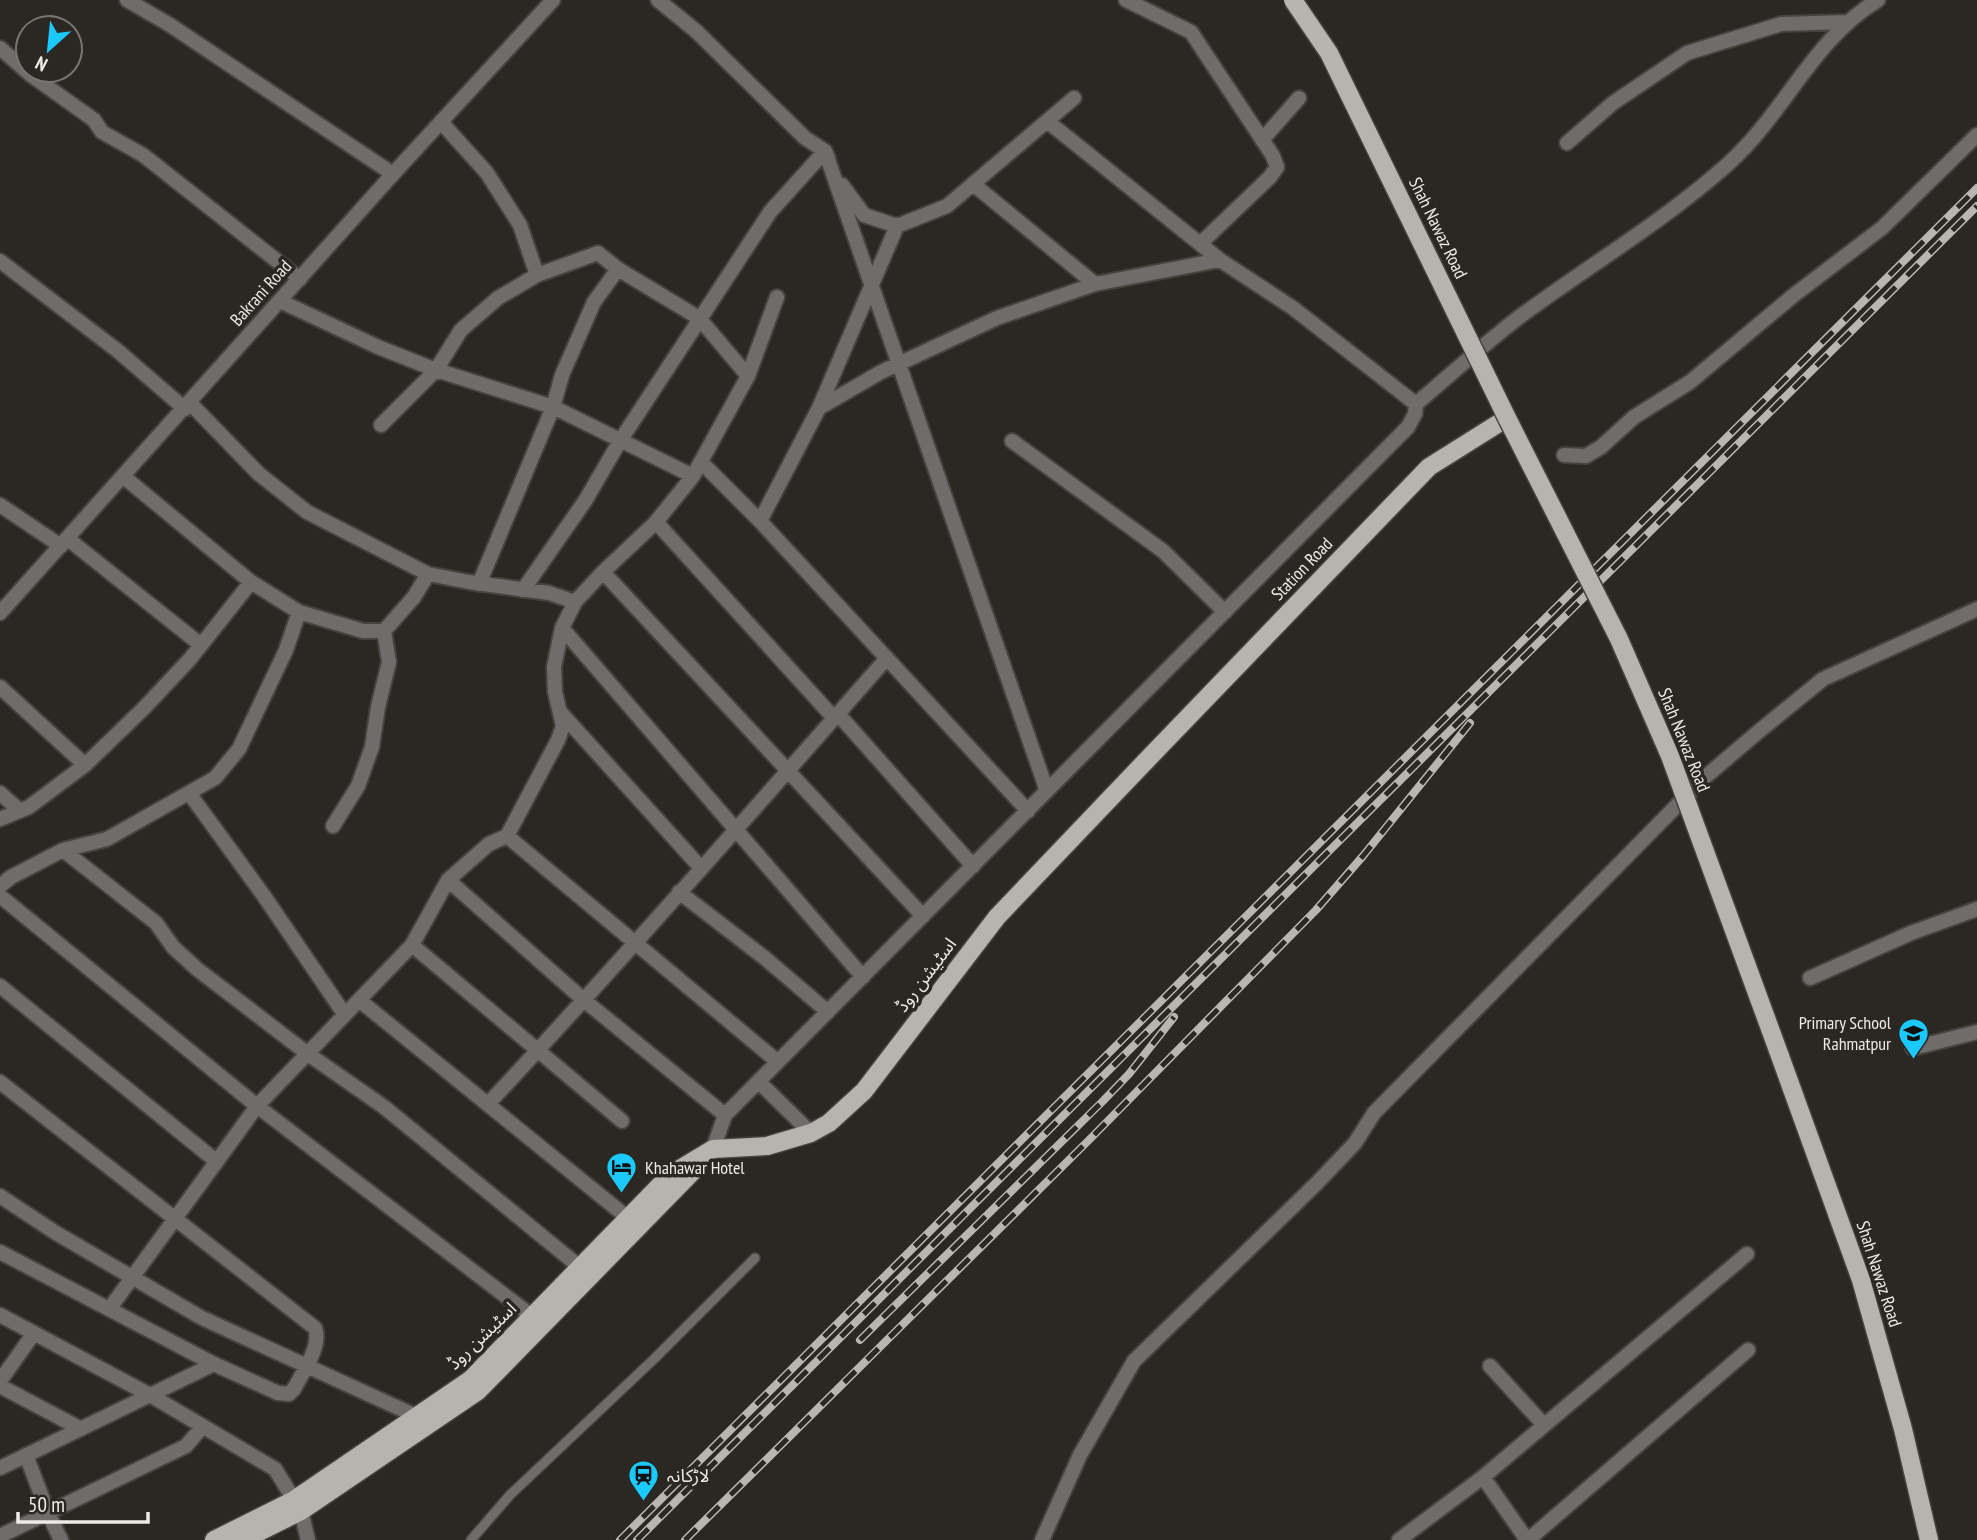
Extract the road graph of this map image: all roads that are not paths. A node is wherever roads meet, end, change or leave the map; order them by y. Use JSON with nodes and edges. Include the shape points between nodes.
{"nodes":[{"id":1,"x":127,"y":0,"type":"edge"},
{"id":2,"x":553,"y":0,"type":"edge"},
{"id":3,"x":658,"y":0,"type":"edge"},
{"id":4,"x":1126,"y":0,"type":"edge"},
{"id":5,"x":1293,"y":0,"type":"edge"},
{"id":6,"x":1878,"y":0,"type":"edge"},
{"id":7,"x":1847,"y":22,"type":"junction"},
{"id":8,"x":0,"y":48,"type":"edge"},
{"id":9,"x":1074,"y":98,"type":"dead end"},
{"id":10,"x":1299,"y":98,"type":"dead end"},
{"id":11,"x":1047,"y":121,"type":"junction"},
{"id":12,"x":441,"y":122,"type":"junction"},
{"id":13,"x":1977,"y":135,"type":"edge"},
{"id":14,"x":1262,"y":140,"type":"junction"},
{"id":15,"x":1567,"y":143,"type":"dead end"},
{"id":16,"x":825,"y":151,"type":"junction"},
{"id":17,"x":393,"y":174,"type":"junction"},
{"id":18,"x":973,"y":184,"type":"junction"},
{"id":19,"x":897,"y":226,"type":"junction"},
{"id":20,"x":1201,"y":243,"type":"junction"},
{"id":21,"x":1220,"y":260,"type":"junction"},
{"id":22,"x":0,"y":261,"type":"edge"},
{"id":23,"x":618,"y":268,"type":"junction"},
{"id":24,"x":537,"y":275,"type":"junction"},
{"id":25,"x":300,"y":279,"type":"junction"},
{"id":26,"x":1095,"y":284,"type":"junction"},
{"id":27,"x":872,"y":286,"type":"junction"},
{"id":28,"x":777,"y":297,"type":"dead end"},
{"id":29,"x":280,"y":301,"type":"junction"},
{"id":30,"x":699,"y":318,"type":"junction"},
{"id":31,"x":899,"y":364,"type":"junction"},
{"id":32,"x":436,"y":370,"type":"junction"},
{"id":33,"x":748,"y":376,"type":"junction"},
{"id":34,"x":1416,"y":404,"type":"junction"},
{"id":35,"x":188,"y":406,"type":"junction"},
{"id":36,"x":553,"y":407,"type":"junction"},
{"id":37,"x":819,"y":408,"type":"junction"},
{"id":38,"x":1507,"y":418,"type":"junction"},
{"id":39,"x":381,"y":425,"type":"dead end"},
{"id":40,"x":1012,"y":440,"type":"dead end"},
{"id":41,"x":620,"y":441,"type":"junction"},
{"id":42,"x":1564,"y":456,"type":"dead end"},
{"id":43,"x":701,"y":462,"type":"junction"},
{"id":44,"x":693,"y":476,"type":"junction"},
{"id":45,"x":124,"y":477,"type":"junction"},
{"id":46,"x":0,"y":505,"type":"edge"},
{"id":47,"x":760,"y":521,"type":"junction"},
{"id":48,"x":656,"y":522,"type":"junction"},
{"id":49,"x":64,"y":542,"type":"junction"},
{"id":50,"x":603,"y":572,"type":"junction"},
{"id":51,"x":428,"y":574,"type":"junction"},
{"id":52,"x":251,"y":582,"type":"junction"},
{"id":53,"x":479,"y":583,"type":"junction"},
{"id":54,"x":523,"y":590,"type":"junction"},
{"id":55,"x":575,"y":603,"type":"junction"},
{"id":56,"x":1977,"y":609,"type":"edge"},
{"id":57,"x":299,"y":612,"type":"junction"},
{"id":58,"x":1225,"y":612,"type":"junction"},
{"id":59,"x":0,"y":613,"type":"edge"},
{"id":60,"x":562,"y":628,"type":"junction"},
{"id":61,"x":384,"y":631,"type":"junction"},
{"id":62,"x":201,"y":645,"type":"junction"},
{"id":63,"x":887,"y":658,"type":"junction"},
{"id":64,"x":0,"y":687,"type":"edge"},
{"id":65,"x":561,"y":713,"type":"junction"},
{"id":66,"x":836,"y":716,"type":"junction"},
{"id":67,"x":85,"y":765,"type":"junction"},
{"id":68,"x":1141,"y":766,"type":"joint"},
{"id":69,"x":789,"y":770,"type":"junction"},
{"id":70,"x":1048,"y":791,"type":"junction"},
{"id":71,"x":0,"y":793,"type":"edge"},
{"id":72,"x":189,"y":793,"type":"junction"},
{"id":73,"x":20,"y":811,"type":"junction"},
{"id":74,"x":1028,"y":811,"type":"junction"},
{"id":75,"x":0,"y":819,"type":"edge"},
{"id":76,"x":333,"y":826,"type":"dead end"},
{"id":77,"x":736,"y":830,"type":"junction"},
{"id":78,"x":507,"y":836,"type":"junction"},
{"id":79,"x":63,"y":850,"type":"junction"},
{"id":80,"x":973,"y":866,"type":"junction"},
{"id":81,"x":701,"y":868,"type":"junction"},
{"id":82,"x":448,"y":880,"type":"junction"},
{"id":83,"x":0,"y":886,"type":"edge"},
{"id":84,"x":679,"y":892,"type":"junction"},
{"id":85,"x":0,"y":896,"type":"edge"},
{"id":86,"x":1977,"y":909,"type":"edge"},
{"id":87,"x":923,"y":916,"type":"junction"},
{"id":88,"x":633,"y":943,"type":"junction"},
{"id":89,"x":412,"y":945,"type":"junction"},
{"id":90,"x":863,"y":977,"type":"junction"},
{"id":91,"x":1810,"y":978,"type":"dead end"},
{"id":92,"x":0,"y":986,"type":"edge"},
{"id":93,"x":359,"y":999,"type":"junction"},
{"id":94,"x":585,"y":1001,"type":"junction"},
{"id":95,"x":828,"y":1012,"type":"junction"},
{"id":96,"x":345,"y":1015,"type":"junction"},
{"id":97,"x":1977,"y":1032,"type":"edge"},
{"id":98,"x":1913,"y":1048,"type":"dead end"},
{"id":99,"x":538,"y":1051,"type":"junction"},
{"id":100,"x":308,"y":1054,"type":"junction"},
{"id":101,"x":778,"y":1062,"type":"junction"},
{"id":102,"x":0,"y":1082,"type":"edge"},
{"id":103,"x":760,"y":1082,"type":"junction"},
{"id":104,"x":488,"y":1104,"type":"junction"},
{"id":105,"x":257,"y":1106,"type":"junction"},
{"id":106,"x":725,"y":1115,"type":"junction"},
{"id":107,"x":622,"y":1121,"type":"dead end"},
{"id":108,"x":811,"y":1133,"type":"junction"},
{"id":109,"x":713,"y":1149,"type":"junction"},
{"id":110,"x":216,"y":1161,"type":"junction"},
{"id":111,"x":0,"y":1196,"type":"edge"},
{"id":112,"x":628,"y":1218,"type":"junction"},
{"id":113,"x":174,"y":1220,"type":"junction"},
{"id":114,"x":0,"y":1252,"type":"edge"},
{"id":115,"x":1747,"y":1254,"type":"dead end"},
{"id":116,"x":755,"y":1258,"type":"dead end"},
{"id":117,"x":581,"y":1268,"type":"junction"},
{"id":118,"x":133,"y":1278,"type":"junction"},
{"id":119,"x":110,"y":1308,"type":"junction"},
{"id":120,"x":0,"y":1315,"type":"edge"},
{"id":121,"x":533,"y":1317,"type":"junction"},
{"id":122,"x":34,"y":1333,"type":"junction"},
{"id":123,"x":1748,"y":1350,"type":"dead end"},
{"id":124,"x":214,"y":1364,"type":"junction"},
{"id":125,"x":306,"y":1364,"type":"junction"},
{"id":126,"x":1490,"y":1367,"type":"dead end"},
{"id":127,"x":0,"y":1384,"type":"edge"},
{"id":128,"x":150,"y":1395,"type":"junction"},
{"id":129,"x":419,"y":1421,"type":"junction"},
{"id":130,"x":1544,"y":1425,"type":"junction"},
{"id":131,"x":203,"y":1426,"type":"junction"},
{"id":132,"x":81,"y":1429,"type":"junction"},
{"id":133,"x":26,"y":1455,"type":"junction"},
{"id":134,"x":0,"y":1468,"type":"edge"},
{"id":135,"x":1483,"y":1477,"type":"junction"},
{"id":136,"x":297,"y":1505,"type":"junction"},
{"id":137,"x":48,"y":1513,"type":"junction"},
{"id":138,"x":0,"y":1536,"type":"edge"},
{"id":139,"x":61,"y":1540,"type":"edge"},
{"id":140,"x":214,"y":1540,"type":"edge"},
{"id":141,"x":243,"y":1540,"type":"edge"},
{"id":142,"x":308,"y":1540,"type":"edge"},
{"id":143,"x":471,"y":1540,"type":"edge"},
{"id":144,"x":1042,"y":1540,"type":"edge"},
{"id":145,"x":1399,"y":1540,"type":"edge"},
{"id":146,"x":1528,"y":1540,"type":"edge"},
{"id":147,"x":1929,"y":1540,"type":"edge"}],
"edges":[{"from":1,"to":17,"type":"street"},
{"from":2,"to":12,"type":"street","name":"Bakrani Road"},
{"from":3,"to":16,"type":"street","via":[[805,138]]},
{"from":4,"to":14,"type":"street","via":[[1191,32]]},
{"from":5,"to":38,"type":"main road","name":"Shah Nawaz Road","bridge":true,"via":[[1329,53]]},
{"from":6,"to":7,"type":"street"},
{"from":7,"to":15,"type":"street","via":[[1781,24],[1687,53],[1613,103]]},
{"from":7,"to":34,"type":"street","via":[[1829,38],[1772,116],[1730,163],[1650,227],[1517,319]]},
{"from":8,"to":25,"type":"street","via":[[94,120],[102,132],[143,155]]},
{"from":9,"to":11,"type":"street"},
{"from":10,"to":14,"type":"street"},
{"from":11,"to":18,"type":"street"},
{"from":11,"to":20,"type":"street"},
{"from":12,"to":17,"type":"street","name":"Bakrani Road"},
{"from":12,"to":24,"type":"street","via":[[486,173],[520,225]]},
{"from":13,"to":42,"type":"street","via":[[1882,228],[1690,382],[1634,417],[1586,456]]},
{"from":14,"to":20,"type":"street","via":[[1277,167]]},
{"from":16,"to":19,"type":"street","via":[[843,188],[864,215]]},
{"from":16,"to":27,"type":"street"},
{"from":16,"to":30,"type":"street","via":[[770,212]]},
{"from":17,"to":25,"type":"street","name":"Bakrani Road"},
{"from":18,"to":19,"type":"street","via":[[947,206]]},
{"from":18,"to":26,"type":"street"},
{"from":19,"to":27,"type":"street"},
{"from":20,"to":21,"type":"street"},
{"from":21,"to":26,"type":"street"},
{"from":21,"to":34,"type":"street","via":[[1293,308]]},
{"from":22,"to":35,"type":"street"},
{"from":23,"to":24,"type":"street","via":[[598,253]]},
{"from":23,"to":30,"type":"street"},
{"from":23,"to":36,"type":"street","via":[[594,302]]},
{"from":24,"to":32,"type":"street","via":[[498,298],[461,330]]},
{"from":25,"to":29,"type":"street","name":"Bakrani Road"},
{"from":26,"to":31,"type":"street","via":[[997,318]]},
{"from":27,"to":31,"type":"street"},
{"from":27,"to":37,"type":"street"},
{"from":28,"to":33,"type":"street"},
{"from":29,"to":32,"type":"street"},
{"from":29,"to":35,"type":"street","name":"Bakrani Road"},
{"from":30,"to":33,"type":"street"},
{"from":30,"to":41,"type":"street"},
{"from":31,"to":37,"type":"street"},
{"from":31,"to":70,"type":"street"},
{"from":32,"to":36,"type":"street"},
{"from":32,"to":39,"type":"street"},
{"from":33,"to":43,"type":"street"},
{"from":34,"to":58,"type":"street","via":[[1408,427]]},
{"from":35,"to":45,"type":"street","name":"Bakrani Road"},
{"from":35,"to":51,"type":"street","via":[[259,474],[307,512]]},
{"from":36,"to":41,"type":"street"},
{"from":36,"to":53,"type":"street"},
{"from":37,"to":47,"type":"street"},
{"from":38,"to":68,"type":"main road","name":"Station Road","via":[[1429,467]]},
{"from":38,"to":147,"type":"main road","name":"Shah Nawaz Road","bridge":true,"via":[[1619,639],[1665,745],[1861,1280]]},
{"from":40,"to":58,"type":"street","via":[[1163,551]]},
{"from":41,"to":44,"type":"street"},
{"from":41,"to":54,"type":"street"},
{"from":43,"to":44,"type":"street"},
{"from":43,"to":47,"type":"street"},
{"from":44,"to":48,"type":"street"},
{"from":45,"to":49,"type":"street","name":"Bakrani Road"},
{"from":45,"to":52,"type":"street"},
{"from":46,"to":49,"type":"street"},
{"from":47,"to":63,"type":"street"},
{"from":48,"to":50,"type":"street"},
{"from":48,"to":66,"type":"street"},
{"from":49,"to":59,"type":"street","name":"Bakrani Road"},
{"from":49,"to":62,"type":"street"},
{"from":50,"to":55,"type":"street"},
{"from":50,"to":69,"type":"street"},
{"from":51,"to":53,"type":"street"},
{"from":51,"to":61,"type":"street"},
{"from":52,"to":57,"type":"street"},
{"from":52,"to":62,"type":"street"},
{"from":53,"to":54,"type":"street"},
{"from":54,"to":55,"type":"street"},
{"from":55,"to":60,"type":"street"},
{"from":56,"to":144,"type":"street","via":[[1823,679],[1704,778],[1374,1113],[1355,1143],[1317,1183],[1134,1361],[1080,1455]]},
{"from":57,"to":61,"type":"street","via":[[363,631]]},
{"from":57,"to":72,"type":"street","via":[[239,749],[215,778]]},
{"from":58,"to":70,"type":"street"},
{"from":60,"to":65,"type":"street","via":[[554,667]]},
{"from":60,"to":77,"type":"street"},
{"from":61,"to":76,"type":"street","via":[[389,662],[372,747],[358,786]]},
{"from":62,"to":67,"type":"street"},
{"from":63,"to":66,"type":"street"},
{"from":63,"to":74,"type":"street"},
{"from":64,"to":67,"type":"street"},
{"from":65,"to":78,"type":"street","via":[[558,740]]},
{"from":65,"to":81,"type":"street"},
{"from":66,"to":69,"type":"street"},
{"from":66,"to":80,"type":"street"},
{"from":67,"to":73,"type":"street"},
{"from":68,"to":108,"type":"main road","name":"اسٹیشن روڈ","via":[[997,917],[864,1091]]},
{"from":69,"to":77,"type":"street"},
{"from":69,"to":87,"type":"street"},
{"from":70,"to":74,"type":"street"},
{"from":71,"to":73,"type":"street"},
{"from":72,"to":79,"type":"street","via":[[107,839]]},
{"from":72,"to":96,"type":"street"},
{"from":73,"to":75,"type":"street"},
{"from":74,"to":80,"type":"street"},
{"from":77,"to":81,"type":"street"},
{"from":77,"to":90,"type":"street"},
{"from":78,"to":82,"type":"street","via":[[489,844]]},
{"from":78,"to":88,"type":"street"},
{"from":79,"to":83,"type":"street"},
{"from":79,"to":100,"type":"street","via":[[156,923],[173,947],[198,969]]},
{"from":80,"to":87,"type":"street"},
{"from":81,"to":84,"type":"street"},
{"from":82,"to":89,"type":"street"},
{"from":82,"to":94,"type":"street"},
{"from":84,"to":88,"type":"street"},
{"from":84,"to":95,"type":"street"},
{"from":85,"to":105,"type":"street"},
{"from":86,"to":91,"type":"street"},
{"from":87,"to":90,"type":"street"},
{"from":88,"to":94,"type":"street"},
{"from":88,"to":101,"type":"street"},
{"from":89,"to":93,"type":"street"},
{"from":89,"to":99,"type":"street"},
{"from":90,"to":95,"type":"street"},
{"from":92,"to":110,"type":"street"},
{"from":93,"to":96,"type":"street"},
{"from":93,"to":104,"type":"street"},
{"from":94,"to":99,"type":"street"},
{"from":94,"to":106,"type":"street"},
{"from":95,"to":101,"type":"street"},
{"from":96,"to":100,"type":"street"},
{"from":97,"to":98,"type":"street"},
{"from":99,"to":104,"type":"street"},
{"from":99,"to":107,"type":"street"},
{"from":100,"to":105,"type":"street"},
{"from":100,"to":117,"type":"street","via":[[384,1107]]},
{"from":101,"to":103,"type":"street"},
{"from":102,"to":113,"type":"street"},
{"from":103,"to":106,"type":"street"},
{"from":103,"to":108,"type":"street"},
{"from":104,"to":112,"type":"street"},
{"from":105,"to":110,"type":"street"},
{"from":105,"to":121,"type":"street"},
{"from":106,"to":109,"type":"street"},
{"from":108,"to":109,"type":"main road","name":"اسٹیشن روڈ","via":[[766,1146]]},
{"from":109,"to":112,"type":"main road","name":"اسٹیشن روڈ","via":[[670,1175]]},
{"from":109,"to":129,"type":"main road","name":"اسٹیشن روڈ","via":[[478,1391]]},
{"from":110,"to":113,"type":"street"},
{"from":111,"to":118,"type":"street"},
{"from":112,"to":117,"type":"main road","name":"اسٹیشن روڈ"},
{"from":113,"to":118,"type":"street"},
{"from":113,"to":125,"type":"street","via":[[315,1328],[318,1336]]},
{"from":114,"to":119,"type":"street"},
{"from":115,"to":130,"type":"street"},
{"from":116,"to":143,"type":"lane","via":[[510,1495]]},
{"from":117,"to":121,"type":"main road","name":"اسٹیشن روڈ"},
{"from":118,"to":119,"type":"street"},
{"from":118,"to":125,"type":"street","via":[[202,1318]]},
{"from":119,"to":124,"type":"street"},
{"from":120,"to":122,"type":"street"},
{"from":121,"to":129,"type":"main road","name":"اسٹیشن روڈ","via":[[470,1380]]},
{"from":122,"to":127,"type":"street"},
{"from":122,"to":128,"type":"street"},
{"from":123,"to":146,"type":"street"},
{"from":124,"to":125,"type":"street","via":[[289,1394]]},
{"from":124,"to":128,"type":"street"},
{"from":125,"to":129,"type":"street"},
{"from":126,"to":130,"type":"street"},
{"from":127,"to":132,"type":"street"},
{"from":128,"to":131,"type":"street"},
{"from":128,"to":132,"type":"street"},
{"from":129,"to":136,"type":"main road","name":"اسٹیشن روڈ"},
{"from":130,"to":135,"type":"street"},
{"from":131,"to":136,"type":"street","via":[[275,1469]]},
{"from":131,"to":137,"type":"street","via":[[186,1446]]},
{"from":132,"to":133,"type":"street"},
{"from":133,"to":134,"type":"street"},
{"from":133,"to":137,"type":"street"},
{"from":135,"to":145,"type":"street"},
{"from":135,"to":146,"type":"street"},
{"from":136,"to":140,"type":"main road","name":"اسٹیشن روڈ"},
{"from":136,"to":141,"type":"main road","name":"اسٹیشن روڈ"},
{"from":136,"to":142,"type":"street"},
{"from":137,"to":138,"type":"street"},
{"from":137,"to":139,"type":"street"}]}
